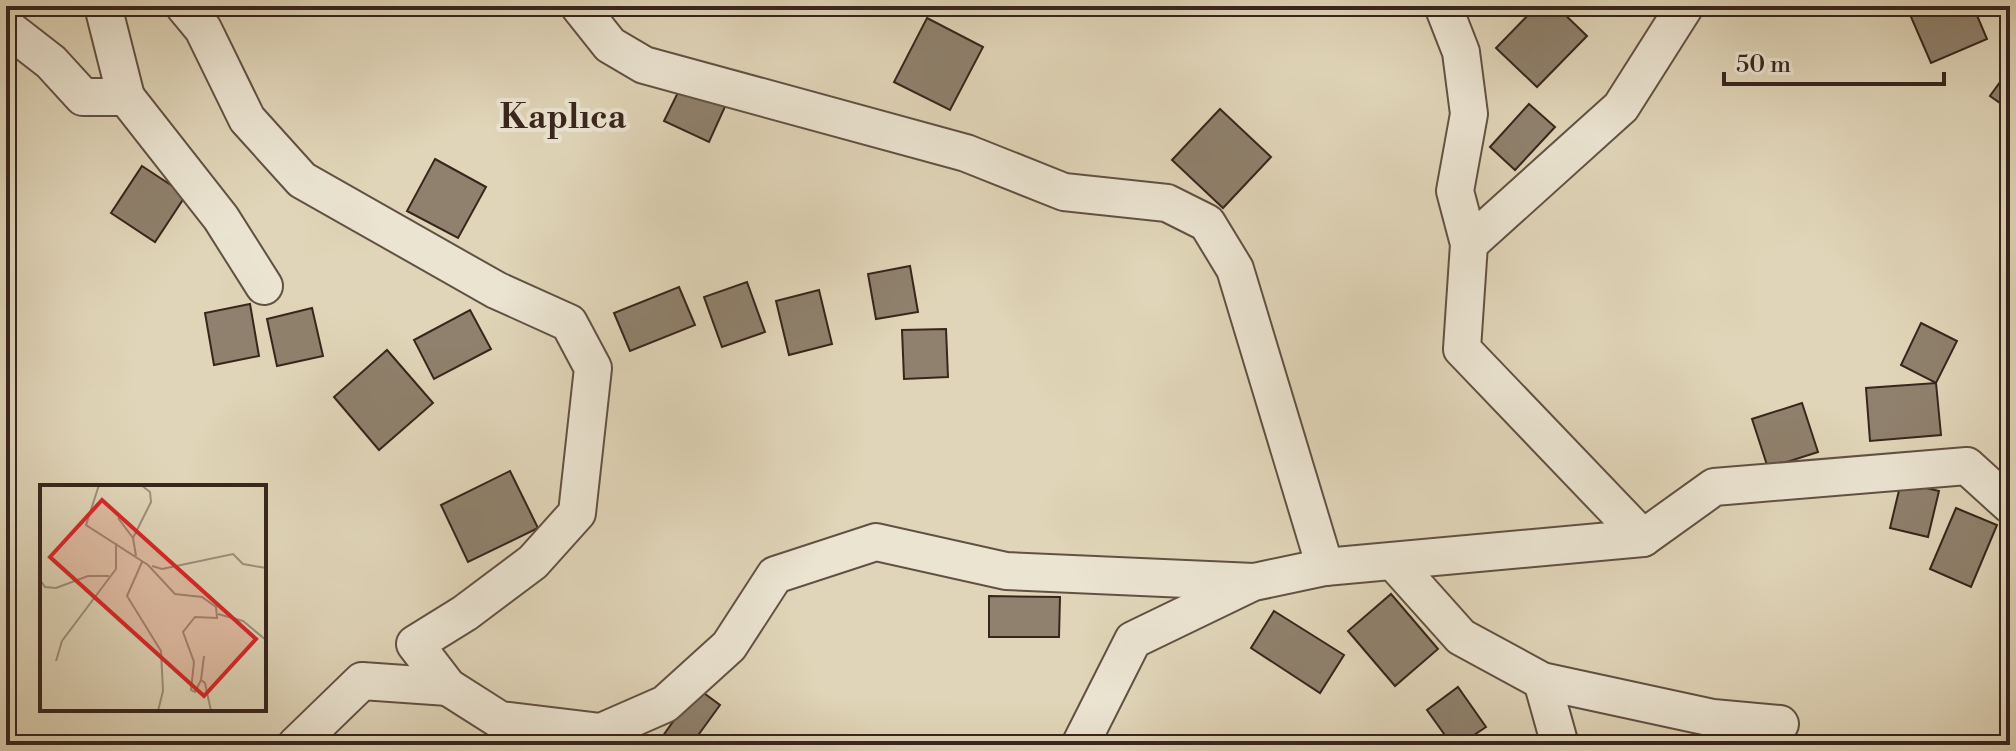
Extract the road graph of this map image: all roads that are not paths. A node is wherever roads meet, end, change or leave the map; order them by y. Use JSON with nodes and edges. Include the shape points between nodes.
{"nodes":[{"id":1,"x":103,"y":6,"type":"edge"},
{"id":2,"x":184,"y":6,"type":"edge"},
{"id":3,"x":579,"y":6,"type":"edge"},
{"id":4,"x":1443,"y":6,"type":"edge"},
{"id":5,"x":1685,"y":6,"type":"edge"},
{"id":6,"x":6,"y":27,"type":"edge"},
{"id":7,"x":126,"y":97,"type":"junction"},
{"id":8,"x":1469,"y":244,"type":"junction"},
{"id":9,"x":264,"y":286,"type":"dead end"},
{"id":10,"x":2010,"y":505,"type":"edge"},
{"id":11,"x":1643,"y":538,"type":"junction"},
{"id":12,"x":1393,"y":561,"type":"junction"},
{"id":13,"x":1325,"y":567,"type":"junction"},
{"id":14,"x":1254,"y":582,"type":"junction"},
{"id":15,"x":1542,"y":681,"type":"junction"},
{"id":16,"x":448,"y":687,"type":"junction"},
{"id":17,"x":1780,"y":724,"type":"dead end"},
{"id":18,"x":296,"y":745,"type":"edge"},
{"id":19,"x":1080,"y":745,"type":"edge"},
{"id":20,"x":1560,"y":745,"type":"edge"}],
"edges":[{"from":1,"to":7,"type":"street"},
{"from":2,"to":16,"type":"street","via":[[203,29],[247,119],[302,180],[496,290],[569,323],[593,368],[577,513],[533,562],[415,644]]},
{"from":3,"to":13,"type":"street","via":[[610,45],[644,65],[966,153],[1064,192],[1167,203],[1207,223],[1235,269]]},
{"from":4,"to":8,"type":"street","via":[[1461,52],[1469,114],[1455,191]]},
{"from":5,"to":8,"type":"street","via":[[1621,107]]},
{"from":6,"to":7,"type":"street","via":[[51,62],[83,97]]},
{"from":7,"to":9,"type":"street","via":[[221,218]]},
{"from":8,"to":11,"type":"street","via":[[1462,349]]},
{"from":10,"to":11,"type":"street","via":[[1967,466],[1714,487]]},
{"from":11,"to":12,"type":"street"},
{"from":12,"to":13,"type":"street"},
{"from":12,"to":15,"type":"street","via":[[1461,637]]},
{"from":13,"to":14,"type":"street"},
{"from":14,"to":16,"type":"street","via":[[1006,571],[876,542],[775,575],[729,646],[665,704],[601,732],[500,720]]},
{"from":14,"to":19,"type":"street","via":[[1133,640]]},
{"from":15,"to":17,"type":"street","via":[[1713,718]]},
{"from":15,"to":20,"type":"street"},
{"from":16,"to":18,"type":"street","via":[[362,681]]}]}
